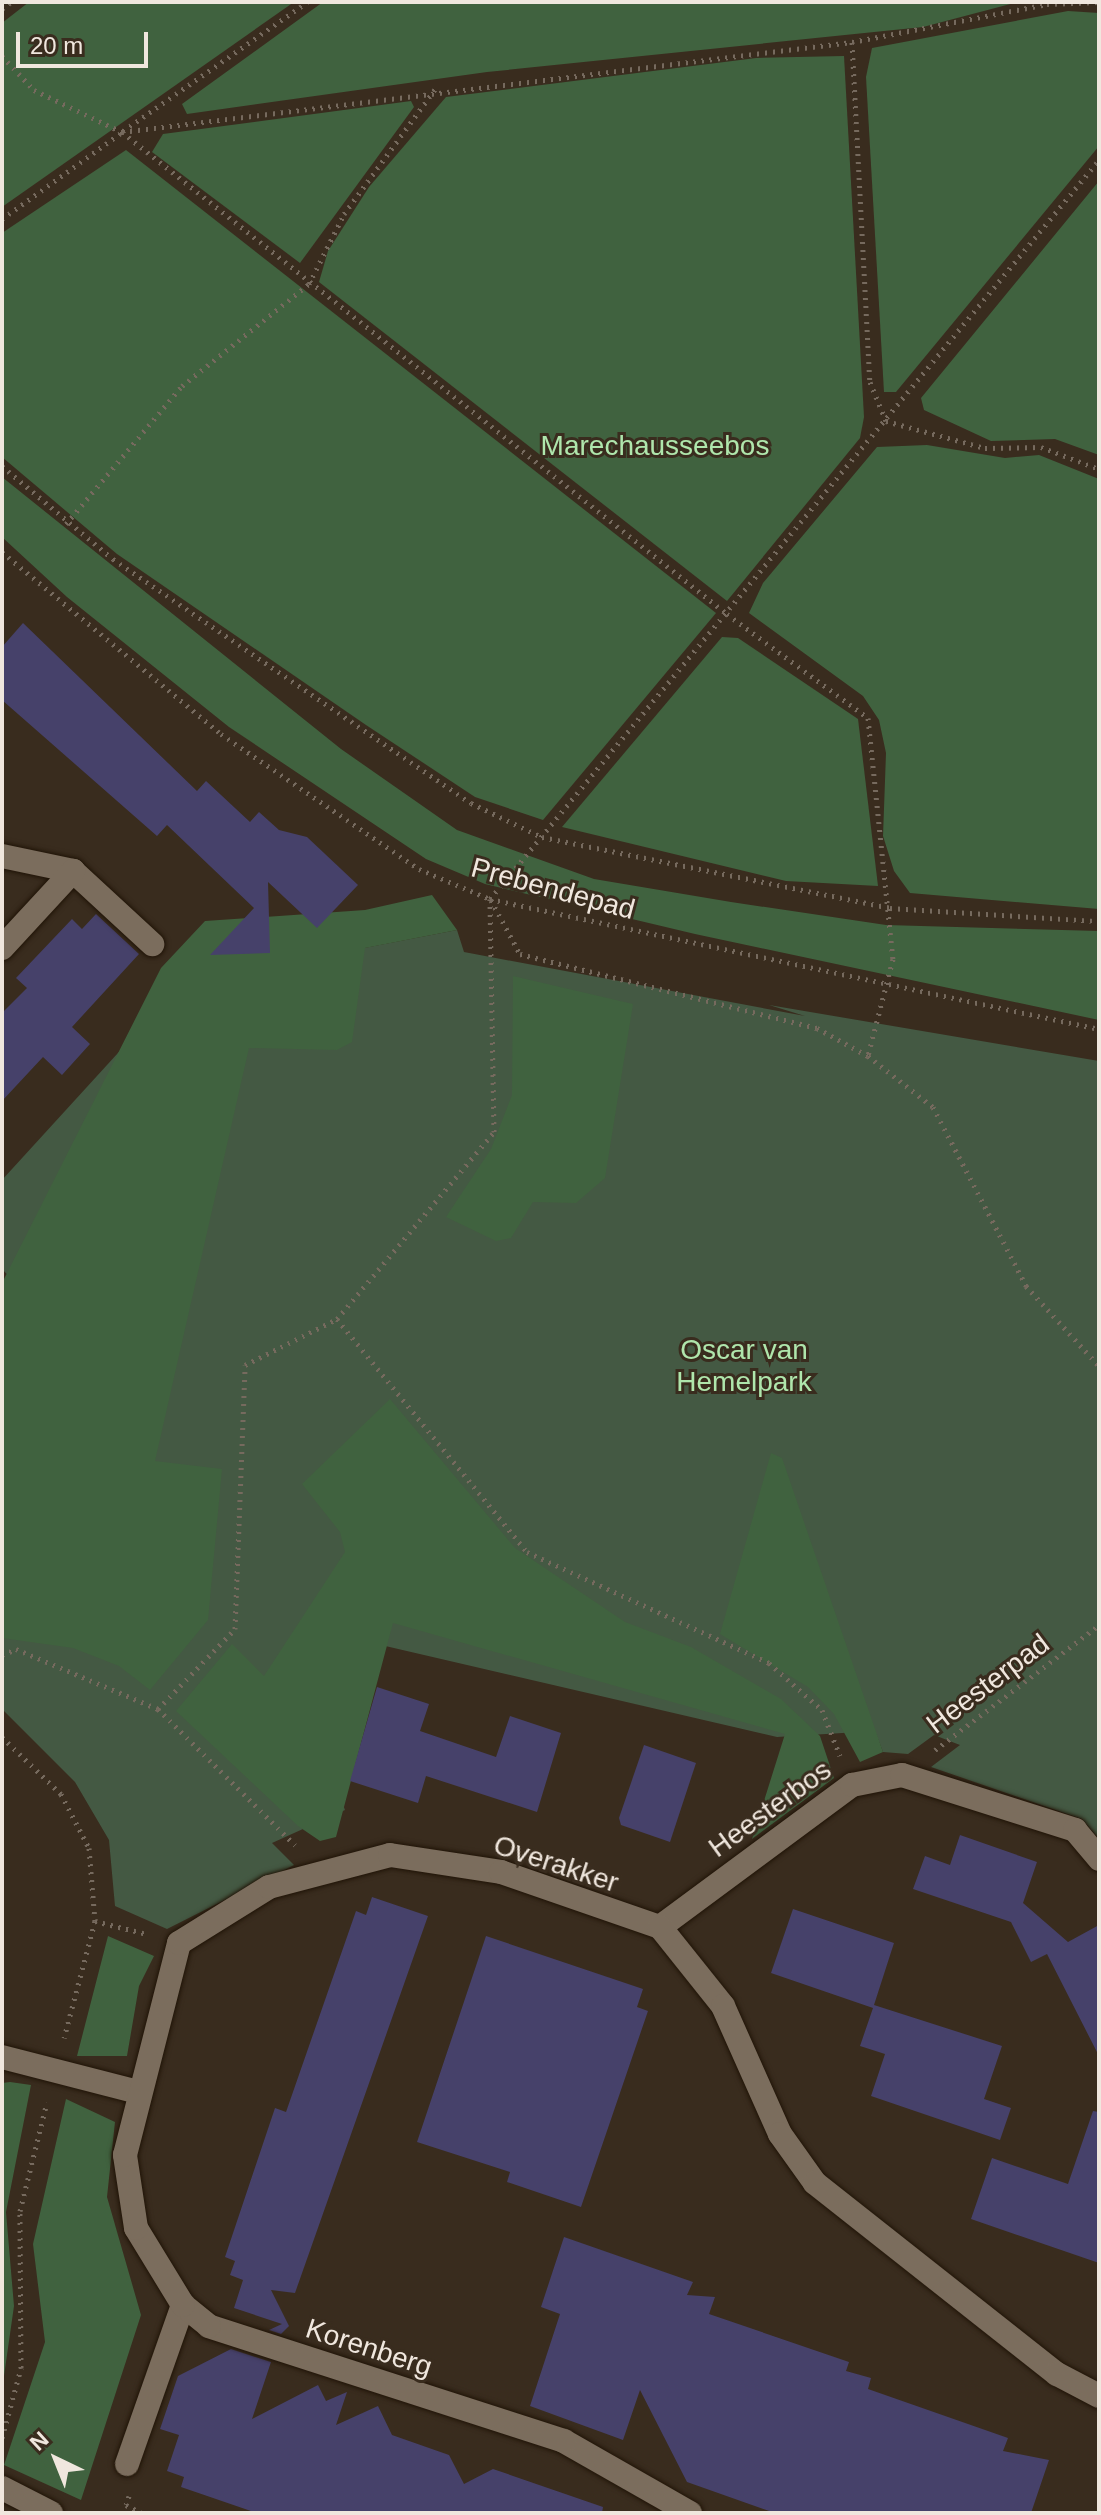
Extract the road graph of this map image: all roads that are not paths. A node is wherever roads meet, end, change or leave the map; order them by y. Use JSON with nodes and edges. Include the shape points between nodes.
{"nodes":[{"id":1,"x":2,"y":856,"type":"edge"},
{"id":2,"x":73,"y":871,"type":"junction"},
{"id":3,"x":152,"y":944,"type":"dead end"},
{"id":4,"x":2,"y":948,"type":"edge"},
{"id":5,"x":1099,"y":1859,"type":"edge"},
{"id":6,"x":660,"y":1927,"type":"junction"},
{"id":7,"x":2,"y":2057,"type":"edge"},
{"id":8,"x":138,"y":2092,"type":"junction"},
{"id":9,"x":183,"y":2305,"type":"junction"},
{"id":10,"x":1099,"y":2396,"type":"edge"},
{"id":11,"x":127,"y":2464,"type":"dead end"},
{"id":12,"x":2,"y":2488,"type":"edge"},
{"id":13,"x":51,"y":2513,"type":"edge"},
{"id":14,"x":690,"y":2513,"type":"edge"}],
"edges":[{"from":1,"to":2,"type":"street"},
{"from":2,"to":3,"type":"street"},
{"from":2,"to":4,"type":"street"},
{"from":5,"to":6,"type":"street","name":"Heesterbos","via":[[1075,1830],[902,1775],[852,1785]]},
{"from":6,"to":8,"type":"street","name":"Overakker","via":[[501,1872],[390,1855],[318,1868],[269,1887],[179,1943]]},
{"from":6,"to":10,"type":"street","via":[[723,2006],[780,2134],[815,2183],[1057,2374]]},
{"from":7,"to":8,"type":"street"},
{"from":8,"to":9,"type":"street","via":[[125,2155],[136,2228]]},
{"from":9,"to":11,"type":"street"},
{"from":9,"to":14,"type":"street","name":"Korenberg","via":[[209,2326],[564,2441]]},
{"from":12,"to":13,"type":"street"}]}
